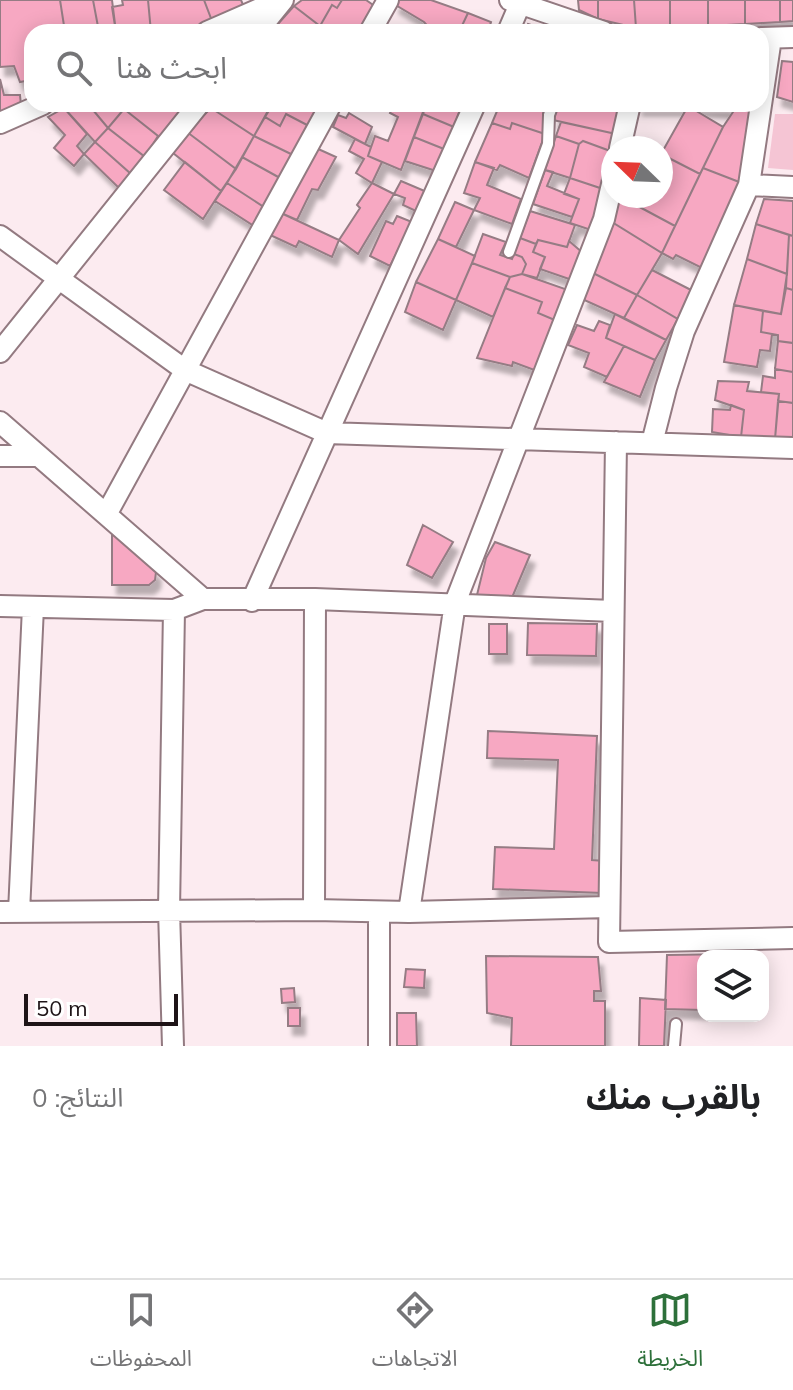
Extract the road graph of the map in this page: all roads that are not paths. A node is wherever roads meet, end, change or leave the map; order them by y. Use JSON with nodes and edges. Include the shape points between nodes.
{"nodes":[{"id":1,"x":282,"y":0,"type":"edge"},
{"id":2,"x":388,"y":0,"type":"edge"},
{"id":3,"x":515,"y":2,"type":"edge"},
{"id":4,"x":226,"y":24,"type":"edge"},
{"id":5,"x":263,"y":24,"type":"edge"},
{"id":6,"x":374,"y":24,"type":"edge"},
{"id":7,"x":510,"y":24,"type":"edge"},
{"id":8,"x":569,"y":24,"type":"edge"},
{"id":9,"x":793,"y":37,"type":"edge"},
{"id":10,"x":769,"y":38,"type":"edge"},
{"id":11,"x":25,"y":112,"type":"edge"},
{"id":12,"x":193,"y":112,"type":"edge"},
{"id":13,"x":327,"y":112,"type":"edge"},
{"id":14,"x":471,"y":112,"type":"edge"},
{"id":15,"x":550,"y":112,"type":"edge"},
{"id":16,"x":628,"y":112,"type":"edge"},
{"id":17,"x":757,"y":112,"type":"edge"},
{"id":18,"x":0,"y":123,"type":"edge"},
{"id":19,"x":623,"y":136,"type":"edge"},
{"id":20,"x":749,"y":185,"type":"junction"},
{"id":21,"x":793,"y":187,"type":"edge"},
{"id":22,"x":607,"y":208,"type":"edge"},
{"id":23,"x":0,"y":236,"type":"edge"},
{"id":24,"x":509,"y":252,"type":"dead end"},
{"id":25,"x":58,"y":278,"type":"junction"},
{"id":26,"x":0,"y":352,"type":"edge"},
{"id":27,"x":185,"y":370,"type":"junction"},
{"id":28,"x":0,"y":422,"type":"edge"},
{"id":29,"x":327,"y":433,"type":"junction"},
{"id":30,"x":520,"y":438,"type":"junction"},
{"id":31,"x":616,"y":442,"type":"junction"},
{"id":32,"x":652,"y":443,"type":"junction"},
{"id":33,"x":793,"y":448,"type":"edge"},
{"id":34,"x":0,"y":456,"type":"edge"},
{"id":35,"x":36,"y":456,"type":"junction"},
{"id":36,"x":107,"y":513,"type":"junction"},
{"id":37,"x":203,"y":599,"type":"junction"},
{"id":38,"x":315,"y":599,"type":"junction"},
{"id":39,"x":252,"y":601,"type":"junction"},
{"id":40,"x":455,"y":603,"type":"junction"},
{"id":41,"x":0,"y":606,"type":"edge"},
{"id":42,"x":33,"y":607,"type":"junction"},
{"id":43,"x":174,"y":610,"type":"junction"},
{"id":44,"x":613,"y":611,"type":"junction"},
{"id":45,"x":609,"y":907,"type":"junction"},
{"id":46,"x":169,"y":910,"type":"junction"},
{"id":47,"x":314,"y":910,"type":"junction"},
{"id":48,"x":9,"y":912,"type":"edge"},
{"id":49,"x":379,"y":912,"type":"junction"},
{"id":50,"x":409,"y":912,"type":"junction"},
{"id":51,"x":793,"y":938,"type":"edge"},
{"id":52,"x":676,"y":1024,"type":"dead end"},
{"id":53,"x":173,"y":1046,"type":"edge"},
{"id":54,"x":379,"y":1046,"type":"edge"},
{"id":55,"x":674,"y":1046,"type":"edge"}],
"edges":[{"from":1,"to":4,"type":"street"},
{"from":1,"to":5,"type":"street"},
{"from":2,"to":6,"type":"street"},
{"from":3,"to":7,"type":"street"},
{"from":3,"to":8,"type":"street"},
{"from":9,"to":10,"type":"street"},
{"from":11,"to":18,"type":"street"},
{"from":12,"to":25,"type":"street"},
{"from":13,"to":27,"type":"street"},
{"from":14,"to":29,"type":"street"},
{"from":15,"to":24,"type":"lane","via":[[548,144]]},
{"from":16,"to":19,"type":"street"},
{"from":17,"to":20,"type":"street"},
{"from":20,"to":21,"type":"street"},
{"from":20,"to":32,"type":"street","via":[[684,331]]},
{"from":22,"to":30,"type":"street"},
{"from":23,"to":25,"type":"street"},
{"from":25,"to":26,"type":"street"},
{"from":25,"to":27,"type":"street"},
{"from":27,"to":29,"type":"street"},
{"from":27,"to":36,"type":"street"},
{"from":28,"to":35,"type":"street"},
{"from":29,"to":30,"type":"street"},
{"from":29,"to":39,"type":"street"},
{"from":30,"to":31,"type":"street"},
{"from":30,"to":40,"type":"street"},
{"from":31,"to":32,"type":"street"},
{"from":31,"to":44,"type":"street"},
{"from":32,"to":33,"type":"street"},
{"from":34,"to":35,"type":"street"},
{"from":35,"to":36,"type":"street"},
{"from":36,"to":37,"type":"street"},
{"from":37,"to":39,"type":"street"},
{"from":37,"to":43,"type":"street"},
{"from":38,"to":39,"type":"street"},
{"from":38,"to":40,"type":"street"},
{"from":38,"to":47,"type":"street"},
{"from":40,"to":44,"type":"street"},
{"from":40,"to":50,"type":"street"},
{"from":41,"to":42,"type":"street"},
{"from":42,"to":43,"type":"street"},
{"from":42,"to":48,"type":"street"},
{"from":43,"to":46,"type":"street"},
{"from":44,"to":45,"type":"street"},
{"from":45,"to":50,"type":"street"},
{"from":45,"to":51,"type":"street","via":[[609,942]]},
{"from":46,"to":47,"type":"street"},
{"from":46,"to":48,"type":"street"},
{"from":46,"to":53,"type":"street"},
{"from":47,"to":49,"type":"street"},
{"from":49,"to":50,"type":"street"},
{"from":49,"to":54,"type":"street"},
{"from":52,"to":55,"type":"lane"}]}
